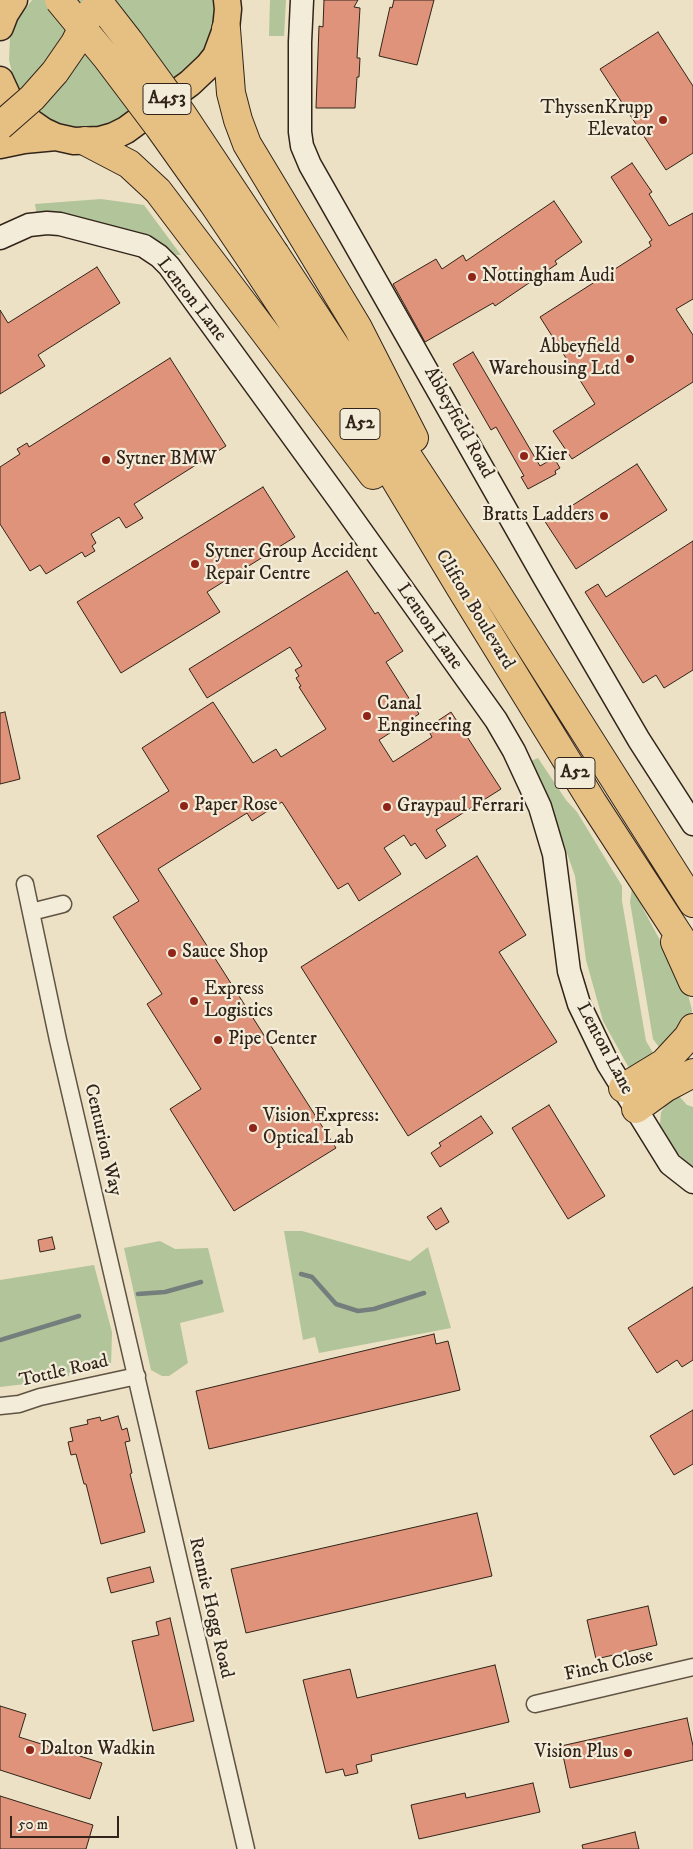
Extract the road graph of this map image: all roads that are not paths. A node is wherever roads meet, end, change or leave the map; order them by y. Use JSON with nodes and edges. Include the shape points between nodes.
{"nodes":[{"id":1,"x":14,"y":0,"type":"edge"},
{"id":2,"x":59,"y":0,"type":"edge"},
{"id":3,"x":96,"y":0,"type":"edge"},
{"id":4,"x":227,"y":0,"type":"edge"},
{"id":5,"x":302,"y":0,"type":"edge"},
{"id":6,"x":0,"y":27,"type":"edge"},
{"id":7,"x":226,"y":30,"type":"junction"},
{"id":8,"x":0,"y":80,"type":"edge"},
{"id":9,"x":0,"y":126,"type":"edge"},
{"id":10,"x":56,"y":137,"type":"junction"},
{"id":11,"x":85,"y":141,"type":"junction"},
{"id":12,"x":0,"y":145,"type":"edge"},
{"id":13,"x":0,"y":238,"type":"edge"},
{"id":14,"x":264,"y":259,"type":"junction"},
{"id":15,"x":484,"y":573,"type":"junction"},
{"id":16,"x":460,"y":587,"type":"junction"},
{"id":17,"x":693,"y":824,"type":"edge"},
{"id":18,"x":642,"y":878,"type":"junction"},
{"id":19,"x":24,"y":884,"type":"dead end"},
{"id":20,"x":693,"y":903,"type":"edge"},
{"id":21,"x":63,"y":904,"type":"dead end"},
{"id":22,"x":31,"y":912,"type":"junction"},
{"id":23,"x":693,"y":957,"type":"edge"},
{"id":24,"x":693,"y":982,"type":"edge"},
{"id":25,"x":693,"y":1028,"type":"edge"},
{"id":26,"x":693,"y":1073,"type":"edge"},
{"id":27,"x":630,"y":1098,"type":"junction"},
{"id":28,"x":693,"y":1182,"type":"edge"},
{"id":29,"x":136,"y":1376,"type":"junction"},
{"id":30,"x":0,"y":1406,"type":"edge"},
{"id":31,"x":693,"y":1667,"type":"edge"},
{"id":32,"x":535,"y":1704,"type":"dead end"},
{"id":33,"x":246,"y":1849,"type":"edge"}],
"edges":[{"from":1,"to":6,"type":"main road"},
{"from":2,"to":14,"type":"highway","number":"A52","bridge":true,"via":[[107,58],[213,203]]},
{"from":3,"to":9,"type":"highway","bridge":true,"via":[[75,42],[55,72]]},
{"from":3,"to":14,"type":"highway","number":"A52","bridge":true,"via":[[182,114]]},
{"from":4,"to":7,"type":"main road","number":"A453"},
{"from":5,"to":17,"type":"street","name":"Abbeyfield Road","via":[[300,132],[310,165],[544,577],[639,740]]},
{"from":7,"to":11,"type":"main road","number":"A453","via":[[216,56],[190,83],[126,130],[114,136]]},
{"from":7,"to":15,"type":"highway","via":[[232,93],[247,144],[358,328]]},
{"from":8,"to":10,"type":"main road","number":"A453","via":[[23,117]]},
{"from":10,"to":11,"type":"main road","number":"A453"},
{"from":10,"to":12,"type":"main road","number":"A453"},
{"from":11,"to":16,"type":"highway","via":[[129,164],[158,191]]},
{"from":13,"to":27,"type":"street","name":"Lenton Lane","via":[[29,225],[54,223],[134,243],[160,256],[169,266],[496,720],[514,751],[540,807],[554,854],[569,971],[579,1004],[605,1059]]},
{"from":14,"to":15,"type":"highway","name":"Clifton Boulevard","number":"A52"},
{"from":14,"to":16,"type":"highway","name":"Clifton Boulevard","number":"A52"},
{"from":15,"to":20,"type":"highway","name":"Clifton Boulevard","number":"A52"},
{"from":16,"to":18,"type":"highway","name":"Clifton Boulevard","number":"A52"},
{"from":18,"to":23,"type":"highway","name":"Clifton Boulevard","number":"A52"},
{"from":18,"to":24,"type":"highway"},
{"from":19,"to":22,"type":"street","name":"Centurion Way"},
{"from":21,"to":22,"type":"street"},
{"from":22,"to":29,"type":"street","name":"Centurion Way"},
{"from":25,"to":27,"type":"highway"},
{"from":26,"to":27,"type":"highway","via":[[665,1088]]},
{"from":27,"to":28,"type":"street","name":"Lenton Lane","via":[[670,1164]]},
{"from":29,"to":30,"type":"street","name":"Tottle Road"},
{"from":29,"to":33,"type":"street","name":"Rennie Hogg Road"},
{"from":31,"to":32,"type":"street","name":"Finch Close"}]}
